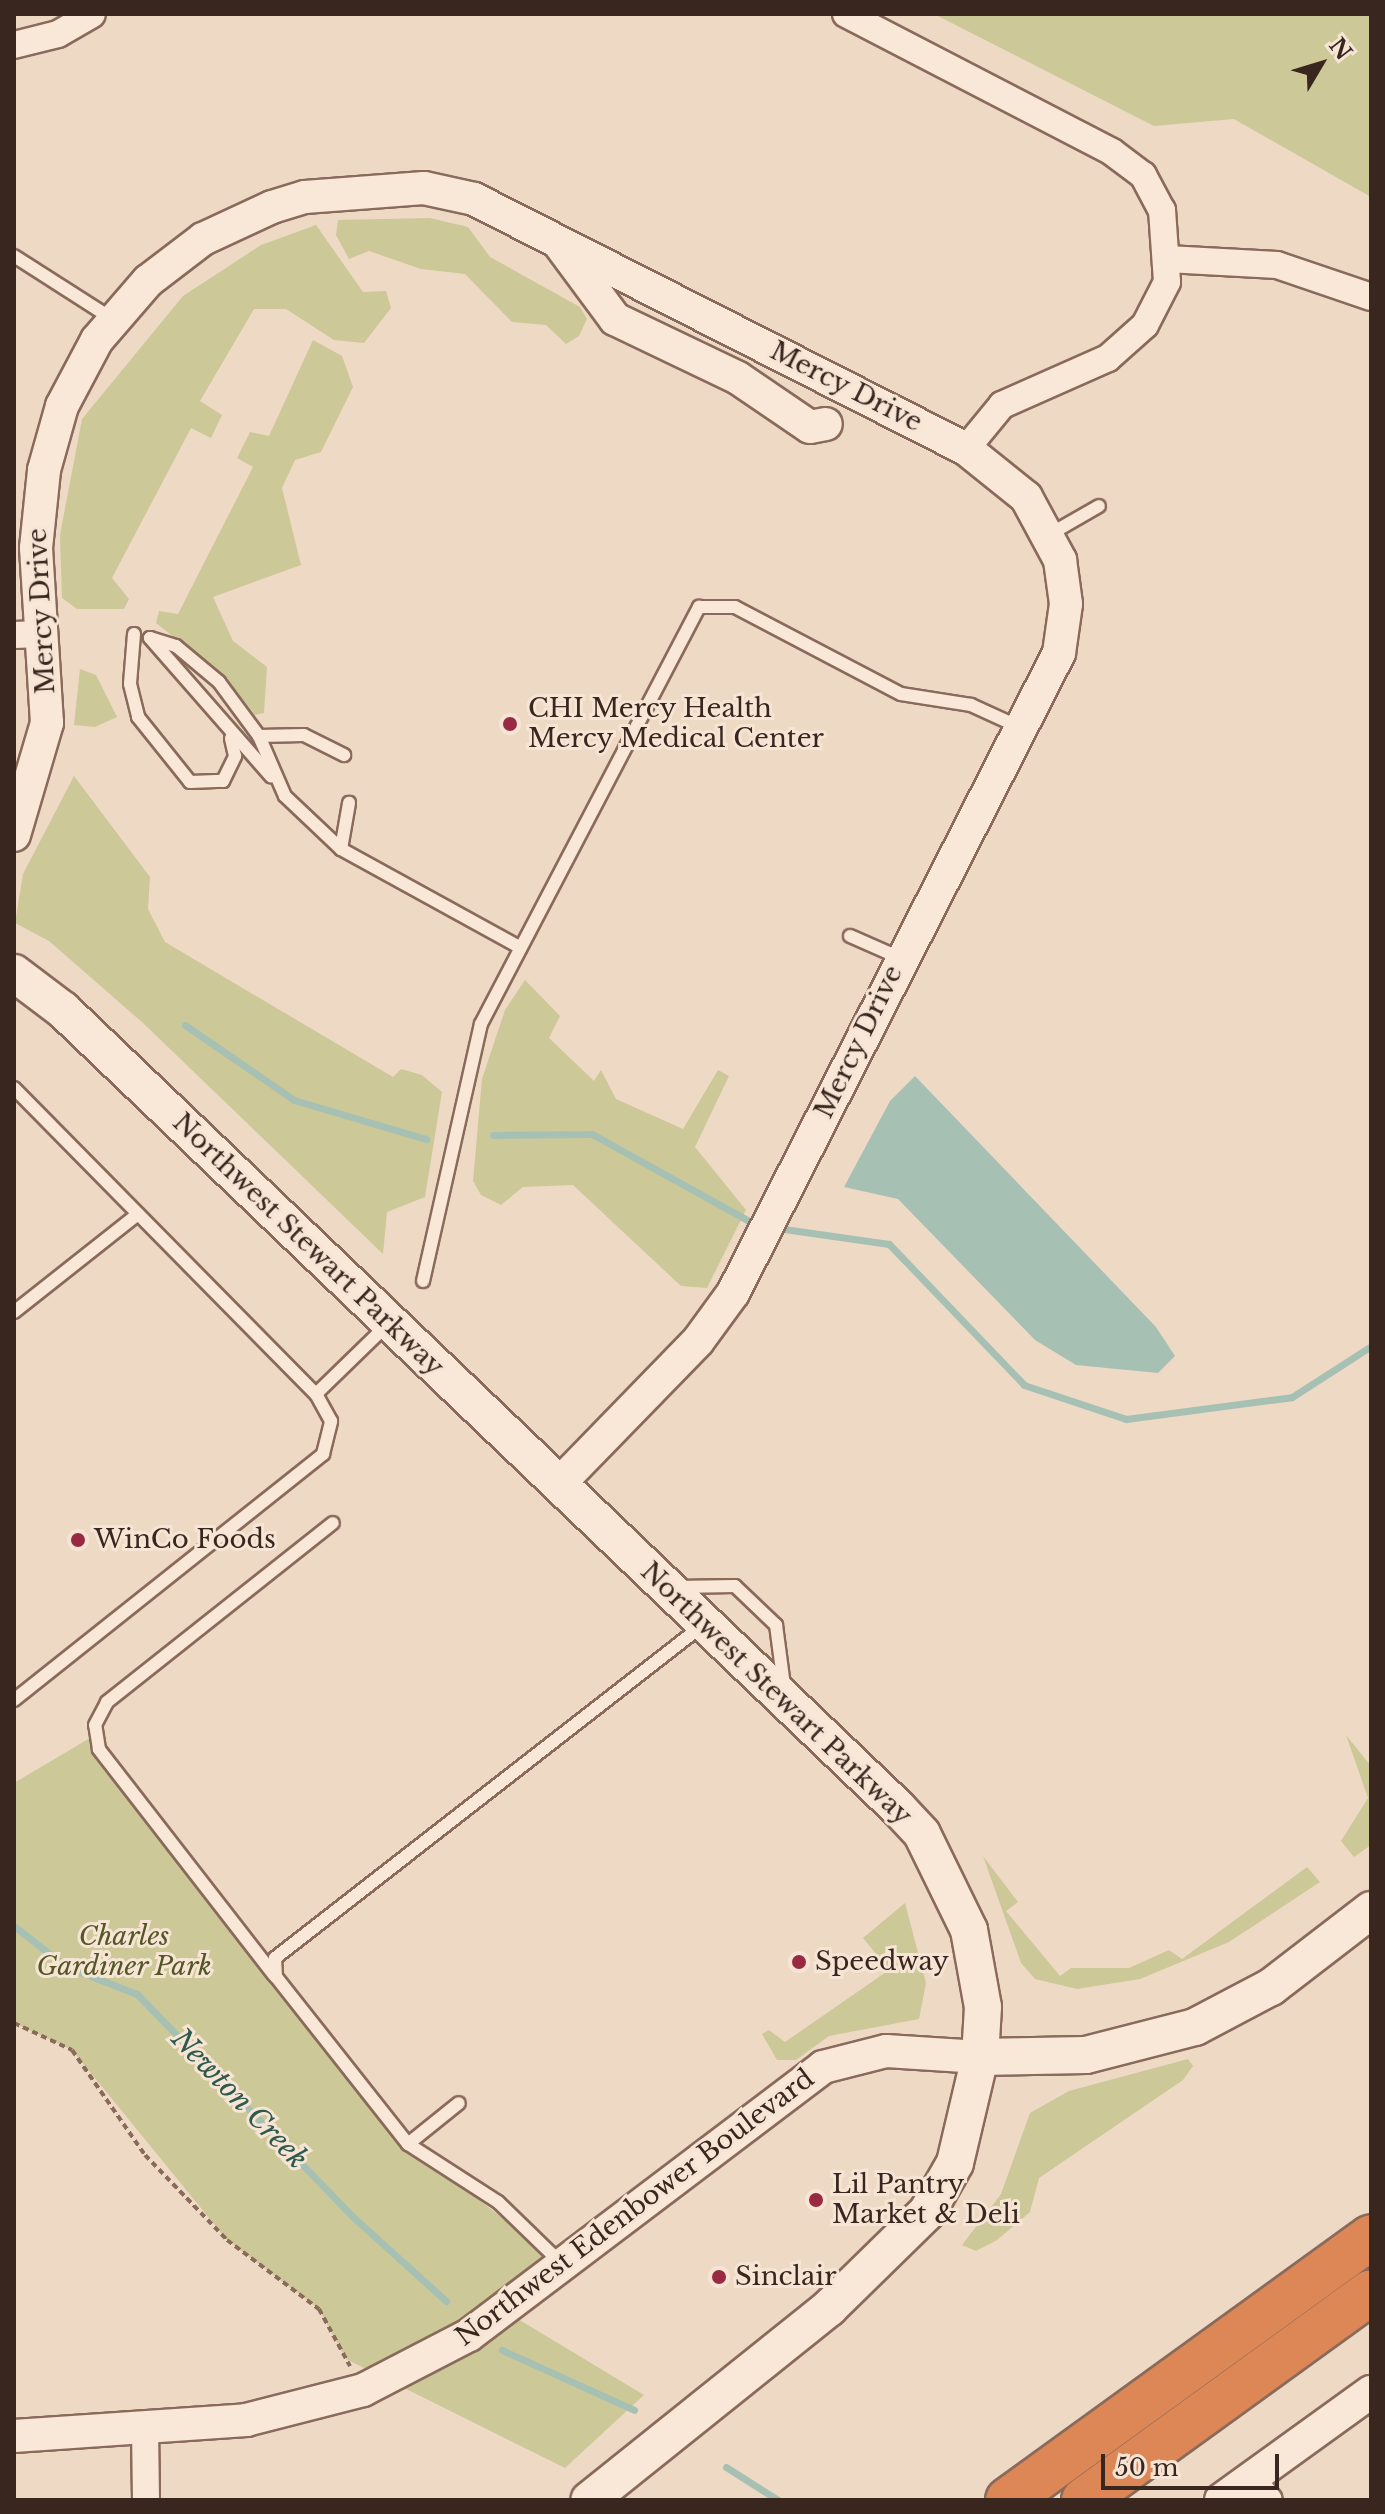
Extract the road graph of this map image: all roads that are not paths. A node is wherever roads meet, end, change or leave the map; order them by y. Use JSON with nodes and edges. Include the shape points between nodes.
{"nodes":[{"id":1,"x":92,"y":14,"type":"edge"},
{"id":2,"x":846,"y":14,"type":"edge"},
{"id":3,"x":14,"y":45,"type":"edge"},
{"id":4,"x":554,"y":238,"type":"junction"},
{"id":5,"x":14,"y":256,"type":"edge"},
{"id":6,"x":1167,"y":259,"type":"junction"},
{"id":7,"x":1371,"y":297,"type":"edge"},
{"id":8,"x":114,"y":320,"type":"junction"},
{"id":9,"x":826,"y":424,"type":"dead end"},
{"id":10,"x":966,"y":449,"type":"junction"},
{"id":11,"x":1099,"y":506,"type":"dead end"},
{"id":12,"x":1052,"y":533,"type":"junction"},
{"id":13,"x":27,"y":634,"type":"edge"},
{"id":14,"x":134,"y":634,"type":"dead end"},
{"id":15,"x":1022,"y":729,"type":"junction"},
{"id":16,"x":259,"y":736,"type":"junction"},
{"id":17,"x":231,"y":738,"type":"junction"},
{"id":18,"x":344,"y":755,"type":"dead end"},
{"id":19,"x":279,"y":784,"type":"junction"},
{"id":20,"x":349,"y":803,"type":"dead end"},
{"id":21,"x":14,"y":835,"type":"edge"},
{"id":22,"x":341,"y":849,"type":"junction"},
{"id":23,"x":850,"y":936,"type":"dead end"},
{"id":24,"x":521,"y":948,"type":"junction"},
{"id":25,"x":900,"y":958,"type":"junction"},
{"id":26,"x":14,"y":973,"type":"edge"},
{"id":27,"x":14,"y":1088,"type":"edge"},
{"id":28,"x":138,"y":1214,"type":"junction"},
{"id":29,"x":423,"y":1281,"type":"dead end"},
{"id":30,"x":14,"y":1312,"type":"edge"},
{"id":31,"x":390,"y":1323,"type":"junction"},
{"id":32,"x":316,"y":1394,"type":"junction"},
{"id":33,"x":558,"y":1485,"type":"junction"},
{"id":34,"x":333,"y":1523,"type":"dead end"},
{"id":35,"x":664,"y":1587,"type":"junction"},
{"id":36,"x":703,"y":1625,"type":"junction"},
{"id":37,"x":14,"y":1700,"type":"edge"},
{"id":38,"x":786,"y":1701,"type":"junction"},
{"id":39,"x":1371,"y":1910,"type":"edge"},
{"id":40,"x":276,"y":1977,"type":"junction"},
{"id":41,"x":980,"y":2057,"type":"junction"},
{"id":42,"x":459,"y":2103,"type":"dead end"},
{"id":43,"x":408,"y":2144,"type":"junction"},
{"id":44,"x":1371,"y":2237,"type":"edge"},
{"id":45,"x":563,"y":2265,"type":"junction"},
{"id":46,"x":1371,"y":2292,"type":"edge"},
{"id":47,"x":1371,"y":2392,"type":"edge"},
{"id":48,"x":145,"y":2428,"type":"junction"},
{"id":49,"x":14,"y":2436,"type":"edge"},
{"id":50,"x":1260,"y":2489,"type":"edge"},
{"id":51,"x":146,"y":2500,"type":"edge"},
{"id":52,"x":589,"y":2500,"type":"edge"},
{"id":53,"x":1008,"y":2500,"type":"edge"},
{"id":54,"x":1084,"y":2500,"type":"edge"},
{"id":55,"x":1221,"y":2500,"type":"edge"}],
"edges":[{"from":1,"to":3,"type":"street","via":[[58,34]]},
{"from":2,"to":6,"type":"street","via":[[1129,162],[1155,191]]},
{"from":4,"to":8,"type":"street","name":"Mercy Drive","via":[[449,192],[305,197],[238,222],[176,257]]},
{"from":4,"to":9,"type":"street","via":[[615,319],[745,383],[810,427]]},
{"from":4,"to":10,"type":"street","name":"Mercy Drive"},
{"from":5,"to":8,"type":"lane"},
{"from":6,"to":7,"type":"street","via":[[1266,263]]},
{"from":6,"to":10,"type":"street","via":[[1158,302],[1128,344],[1002,405]]},
{"from":8,"to":13,"type":"street","name":"Mercy Drive","via":[[78,370],[51,439]]},
{"from":10,"to":12,"type":"street","name":"Mercy Drive","via":[[1009,480]]},
{"from":11,"to":12,"type":"lane"},
{"from":12,"to":15,"type":"street","name":"Mercy Drive","via":[[1065,583],[1064,626]]},
{"from":13,"to":21,"type":"street","name":"Mercy Drive","via":[[43,753]]},
{"from":14,"to":17,"type":"lane","via":[[130,684],[138,717],[175,767],[200,787],[223,781],[235,756]]},
{"from":15,"to":24,"type":"lane","via":[[971,705],[901,694],[735,607],[699,607]]},
{"from":15,"to":25,"type":"street","name":"Mercy Drive"},
{"from":16,"to":17,"type":"lane","via":[[194,658],[150,638]]},
{"from":16,"to":18,"type":"lane","via":[[304,735]]},
{"from":16,"to":19,"type":"lane"},
{"from":17,"to":19,"type":"lane"},
{"from":19,"to":22,"type":"lane"},
{"from":20,"to":22,"type":"lane"},
{"from":22,"to":24,"type":"lane"},
{"from":23,"to":25,"type":"lane"},
{"from":24,"to":29,"type":"lane","via":[[466,1069],[451,1178]]},
{"from":25,"to":33,"type":"street","name":"Mercy Drive","via":[[733,1293],[698,1341]]},
{"from":26,"to":31,"type":"main road","name":"Northwest Stewart Parkway","via":[[63,1010]]},
{"from":27,"to":28,"type":"lane"},
{"from":28,"to":30,"type":"lane"},
{"from":28,"to":32,"type":"lane"},
{"from":31,"to":32,"type":"lane"},
{"from":31,"to":33,"type":"main road","name":"Northwest Stewart Parkway"},
{"from":32,"to":37,"type":"lane","via":[[331,1421],[323,1454]]},
{"from":33,"to":35,"type":"main road","name":"Northwest Stewart Parkway"},
{"from":34,"to":40,"type":"lane","via":[[107,1702],[95,1725],[99,1749]]},
{"from":35,"to":36,"type":"main road","name":"Northwest Stewart Parkway"},
{"from":35,"to":38,"type":"lane","via":[[735,1586],[776,1625]]},
{"from":36,"to":38,"type":"main road","name":"Northwest Stewart Parkway"},
{"from":36,"to":40,"type":"lane","via":[[294,1938],[275,1958]]},
{"from":38,"to":41,"type":"main road","name":"Northwest Stewart Parkway","via":[[898,1808],[939,1864],[978,1967]]},
{"from":39,"to":41,"type":"main road","name":"Northwest Edenbower Boulevard","via":[[1271,1987],[1195,2027],[1086,2055]]},
{"from":40,"to":43,"type":"lane"},
{"from":41,"to":45,"type":"street","name":"Northwest Edenbower Boulevard","via":[[886,2051],[823,2067]]},
{"from":41,"to":52,"type":"main road","name":"Northwest Stewart Parkway","via":[[955,2163],[927,2212],[829,2308]]},
{"from":42,"to":43,"type":"lane"},
{"from":43,"to":45,"type":"lane","via":[[498,2202]]},
{"from":44,"to":53,"type":"highway"},
{"from":45,"to":48,"type":"street","name":"Northwest Edenbower Boulevard","via":[[469,2335],[363,2390],[246,2420]]},
{"from":46,"to":54,"type":"highway"},
{"from":47,"to":50,"type":"street"},
{"from":48,"to":49,"type":"street","name":"Northwest Edenbower Boulevard"},
{"from":48,"to":51,"type":"street"},
{"from":50,"to":55,"type":"street"}]}
